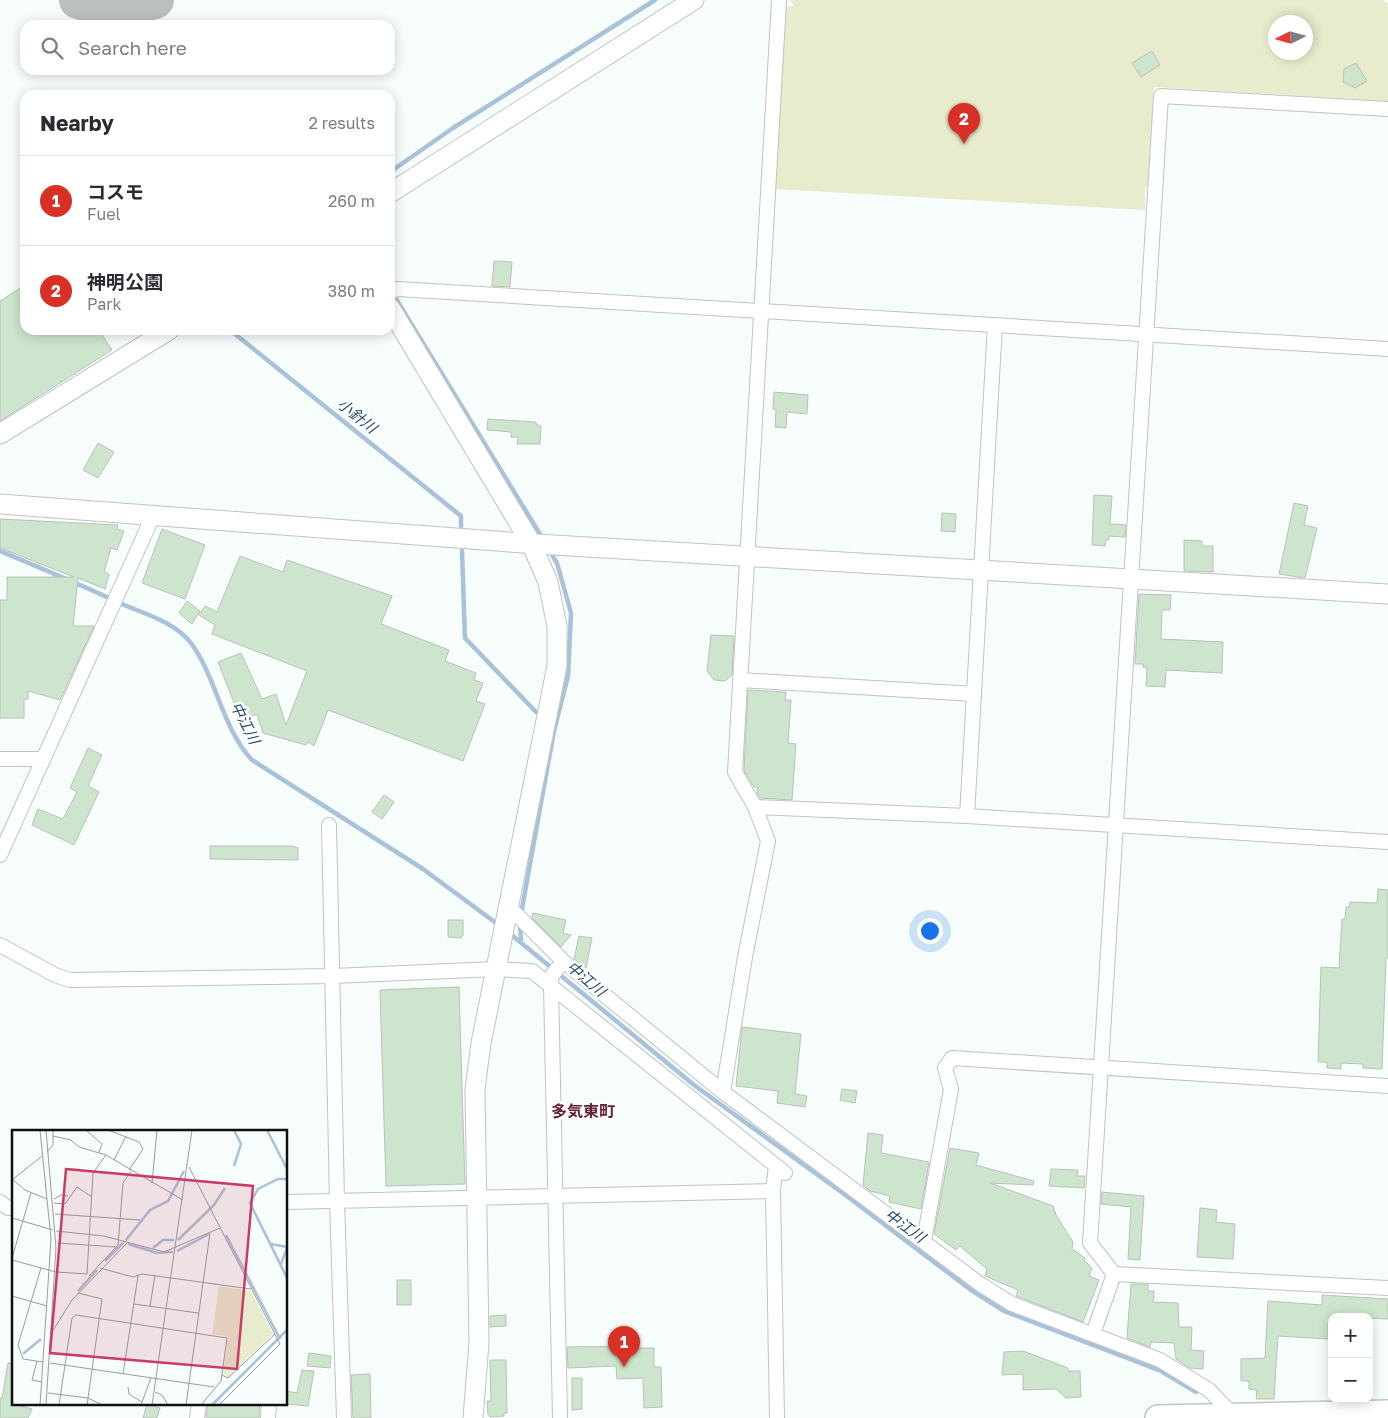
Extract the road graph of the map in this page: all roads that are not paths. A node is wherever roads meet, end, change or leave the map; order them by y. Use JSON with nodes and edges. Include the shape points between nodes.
{"nodes":[{"id":1,"x":694,"y":0,"type":"edge"},
{"id":2,"x":779,"y":0,"type":"edge"},
{"id":3,"x":1388,"y":109,"type":"edge"},
{"id":4,"x":395,"y":189,"type":"edge"},
{"id":5,"x":395,"y":291,"type":"edge"},
{"id":6,"x":761,"y":312,"type":"junction"},
{"id":7,"x":395,"y":316,"type":"edge"},
{"id":8,"x":995,"y":325,"type":"junction"},
{"id":9,"x":1146,"y":334,"type":"junction"},
{"id":10,"x":161,"y":335,"type":"edge"},
{"id":11,"x":1388,"y":349,"type":"edge"},
{"id":12,"x":0,"y":434,"type":"edge"},
{"id":13,"x":0,"y":504,"type":"edge"},
{"id":14,"x":153,"y":516,"type":"junction"},
{"id":15,"x":533,"y":544,"type":"junction"},
{"id":16,"x":747,"y":556,"type":"junction"},
{"id":17,"x":982,"y":571,"type":"junction"},
{"id":18,"x":1130,"y":580,"type":"junction"},
{"id":19,"x":1388,"y":594,"type":"edge"},
{"id":20,"x":740,"y":680,"type":"junction"},
{"id":21,"x":974,"y":694,"type":"junction"},
{"id":22,"x":0,"y":759,"type":"edge"},
{"id":23,"x":43,"y":759,"type":"junction"},
{"id":24,"x":755,"y":807,"type":"junction"},
{"id":25,"x":967,"y":816,"type":"junction"},
{"id":26,"x":329,"y":825,"type":"dead end"},
{"id":27,"x":1117,"y":826,"type":"junction"},
{"id":28,"x":1388,"y":842,"type":"edge"},
{"id":29,"x":0,"y":854,"type":"edge"},
{"id":30,"x":507,"y":909,"type":"junction"},
{"id":31,"x":0,"y":945,"type":"edge"},
{"id":32,"x":563,"y":961,"type":"junction"},
{"id":33,"x":496,"y":969,"type":"junction"},
{"id":34,"x":332,"y":976,"type":"junction"},
{"id":35,"x":551,"y":981,"type":"junction"},
{"id":36,"x":1102,"y":1068,"type":"junction"},
{"id":37,"x":1388,"y":1086,"type":"edge"},
{"id":38,"x":723,"y":1092,"type":"junction"},
{"id":39,"x":773,"y":1191,"type":"junction"},
{"id":40,"x":555,"y":1196,"type":"junction"},
{"id":41,"x":476,"y":1198,"type":"junction"},
{"id":42,"x":337,"y":1201,"type":"junction"},
{"id":43,"x":0,"y":1202,"type":"edge"},
{"id":44,"x":288,"y":1202,"type":"edge"},
{"id":45,"x":12,"y":1208,"type":"edge"},
{"id":46,"x":924,"y":1241,"type":"junction"},
{"id":47,"x":1114,"y":1274,"type":"junction"},
{"id":48,"x":1388,"y":1288,"type":"edge"},
{"id":49,"x":1093,"y":1334,"type":"junction"},
{"id":50,"x":1388,"y":1413,"type":"edge"},
{"id":51,"x":1234,"y":1416,"type":"junction"},
{"id":52,"x":344,"y":1418,"type":"edge"},
{"id":53,"x":473,"y":1418,"type":"edge"},
{"id":54,"x":560,"y":1418,"type":"edge"},
{"id":55,"x":777,"y":1418,"type":"edge"},
{"id":56,"x":1158,"y":1418,"type":"edge"},
{"id":57,"x":1175,"y":1418,"type":"edge"}],
"edges":[{"from":1,"to":4,"type":"street"},
{"from":2,"to":6,"type":"street"},
{"from":3,"to":9,"type":"street","via":[[1161,96]]},
{"from":5,"to":6,"type":"street"},
{"from":6,"to":8,"type":"street"},
{"from":6,"to":16,"type":"street"},
{"from":7,"to":15,"type":"street"},
{"from":8,"to":9,"type":"street"},
{"from":8,"to":17,"type":"street"},
{"from":9,"to":11,"type":"street"},
{"from":9,"to":18,"type":"street"},
{"from":10,"to":12,"type":"street"},
{"from":13,"to":14,"type":"street"},
{"from":14,"to":15,"type":"street"},
{"from":14,"to":23,"type":"street"},
{"from":15,"to":16,"type":"street"},
{"from":15,"to":30,"type":"street","via":[[548,582],[557,626],[557,666]]},
{"from":16,"to":17,"type":"street"},
{"from":16,"to":20,"type":"street"},
{"from":17,"to":18,"type":"street"},
{"from":17,"to":21,"type":"street"},
{"from":18,"to":19,"type":"street"},
{"from":18,"to":27,"type":"street"},
{"from":20,"to":21,"type":"street"},
{"from":20,"to":24,"type":"street","via":[[735,772]]},
{"from":21,"to":25,"type":"street"},
{"from":22,"to":23,"type":"street"},
{"from":23,"to":29,"type":"street"},
{"from":24,"to":25,"type":"street"},
{"from":24,"to":38,"type":"street","via":[[768,841]]},
{"from":25,"to":27,"type":"street"},
{"from":26,"to":34,"type":"street"},
{"from":27,"to":28,"type":"street"},
{"from":27,"to":36,"type":"street"},
{"from":30,"to":32,"type":"street"},
{"from":30,"to":33,"type":"street"},
{"from":31,"to":34,"type":"street","via":[[70,980]]},
{"from":32,"to":35,"type":"street"},
{"from":32,"to":38,"type":"street"},
{"from":33,"to":34,"type":"street"},
{"from":33,"to":35,"type":"street","via":[[532,972]]},
{"from":33,"to":41,"type":"street","via":[[475,1089]]},
{"from":34,"to":42,"type":"street"},
{"from":35,"to":39,"type":"street","via":[[781,1169]]},
{"from":35,"to":40,"type":"street"},
{"from":36,"to":37,"type":"street"},
{"from":36,"to":46,"type":"street","via":[[952,1058],[945,1068],[951,1089]]},
{"from":36,"to":47,"type":"street","via":[[1090,1243]]},
{"from":38,"to":46,"type":"street"},
{"from":39,"to":40,"type":"street"},
{"from":39,"to":55,"type":"street"},
{"from":40,"to":41,"type":"street"},
{"from":40,"to":54,"type":"street"},
{"from":41,"to":42,"type":"street"},
{"from":41,"to":53,"type":"street","via":[[479,1343]]},
{"from":42,"to":44,"type":"street"},
{"from":42,"to":52,"type":"street"},
{"from":43,"to":45,"type":"street"},
{"from":46,"to":49,"type":"street","via":[[1012,1304]]},
{"from":47,"to":48,"type":"street"},
{"from":47,"to":49,"type":"street"},
{"from":49,"to":51,"type":"street","via":[[1160,1360],[1209,1390]]},
{"from":50,"to":51,"type":"highway"},
{"from":51,"to":57,"type":"highway"},
{"from":56,"to":57,"type":"highway"}]}
